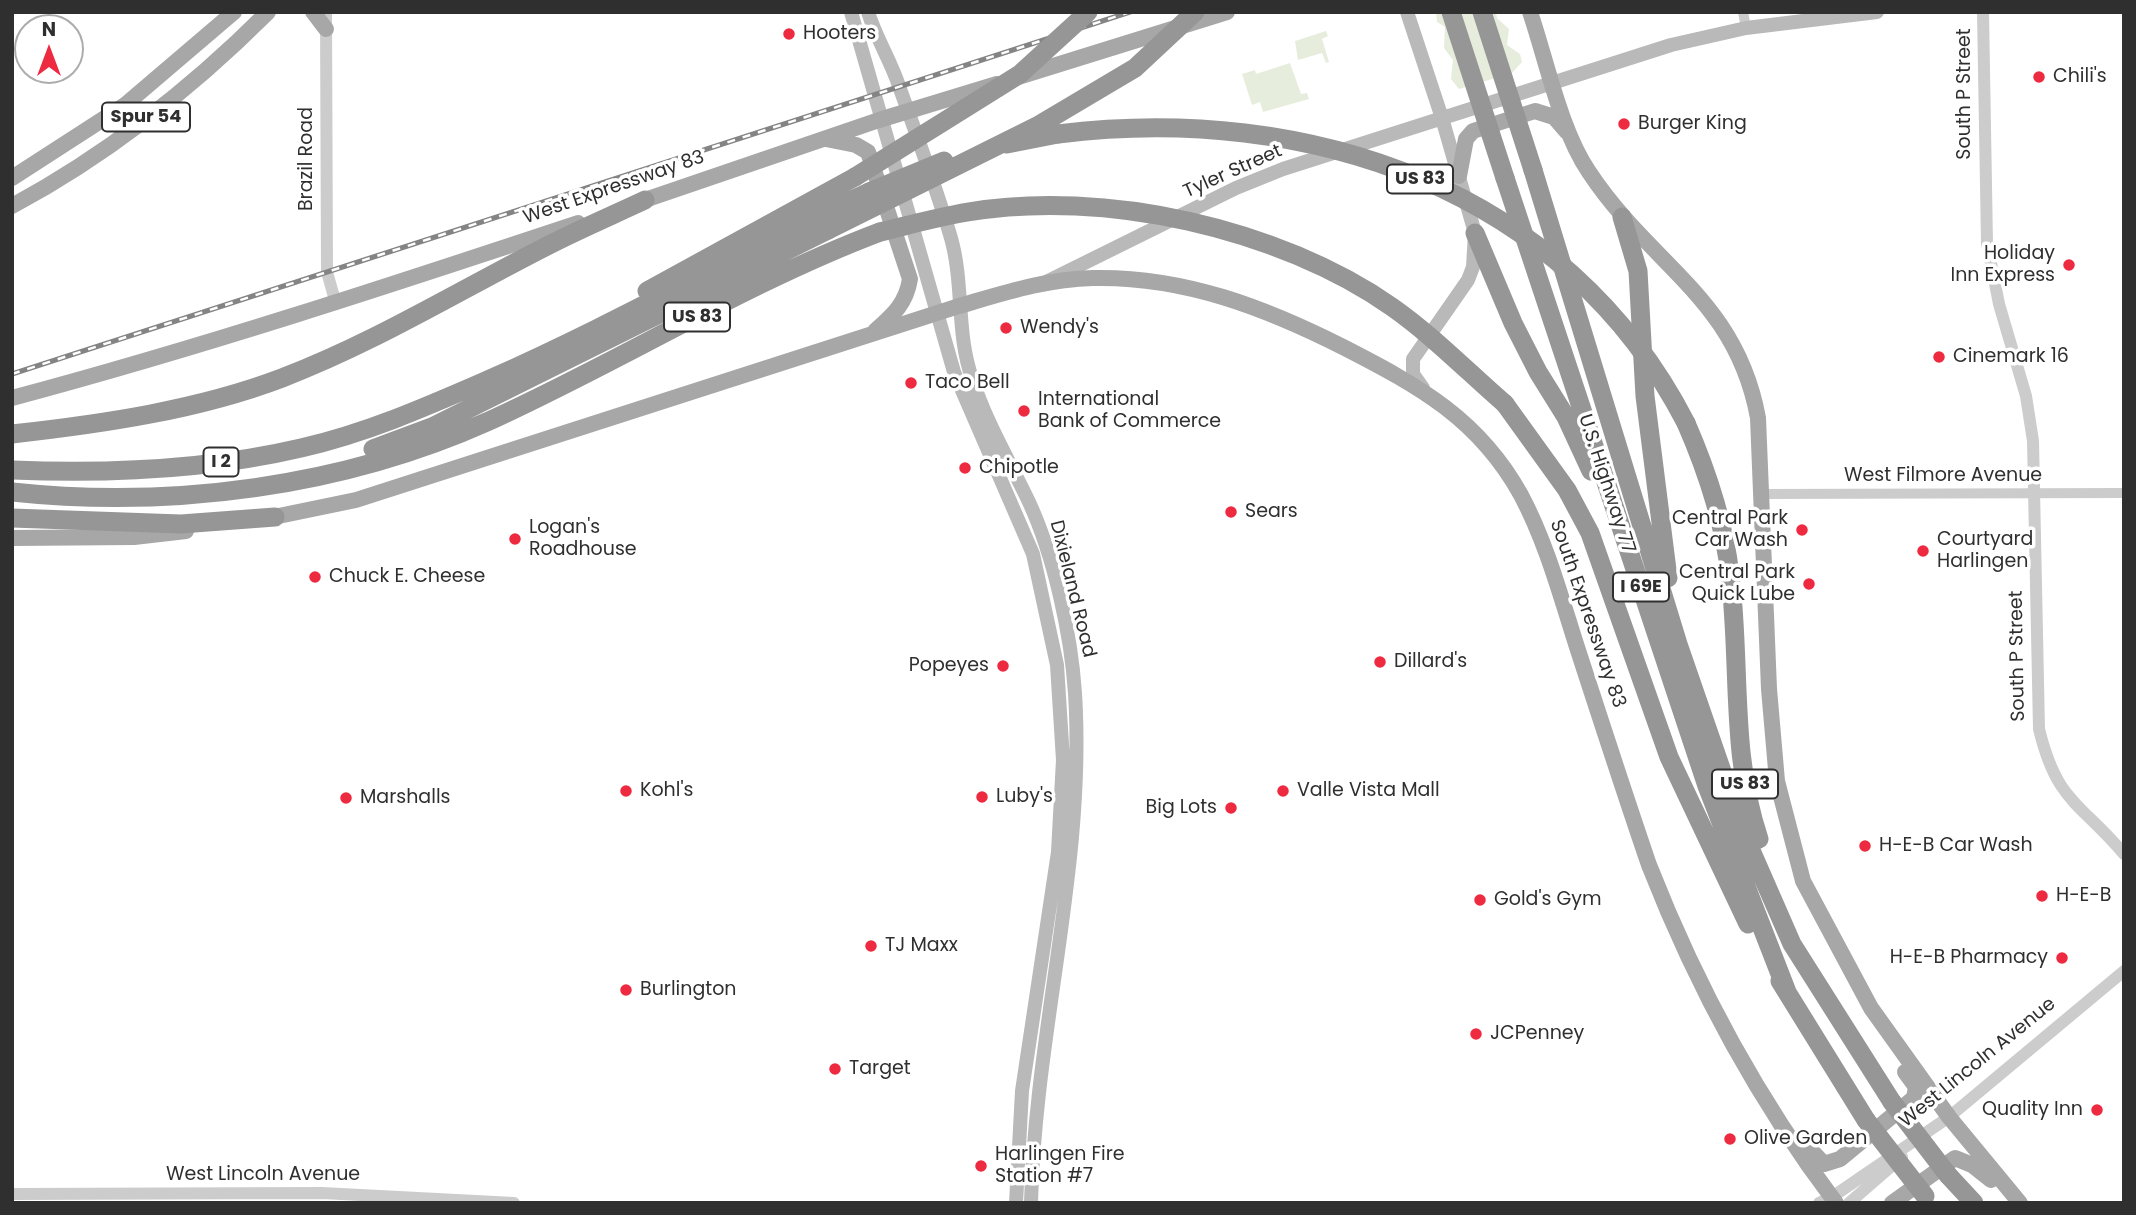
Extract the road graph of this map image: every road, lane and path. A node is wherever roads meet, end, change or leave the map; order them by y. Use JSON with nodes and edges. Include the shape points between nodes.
{"nodes":[{"id":1,"x":234,"y":12,"type":"edge"},
{"id":2,"x":268,"y":12,"type":"edge"},
{"id":3,"x":275,"y":12,"type":"edge"},
{"id":4,"x":313,"y":12,"type":"edge"},
{"id":5,"x":850,"y":12,"type":"edge"},
{"id":6,"x":868,"y":12,"type":"edge"},
{"id":7,"x":1088,"y":12,"type":"edge"},
{"id":8,"x":1195,"y":12,"type":"edge"},
{"id":9,"x":1227,"y":12,"type":"edge"},
{"id":10,"x":1407,"y":12,"type":"edge"},
{"id":11,"x":1451,"y":12,"type":"edge"},
{"id":12,"x":1482,"y":12,"type":"edge"},
{"id":13,"x":1530,"y":12,"type":"edge"},
{"id":14,"x":1743,"y":12,"type":"edge"},
{"id":15,"x":1877,"y":12,"type":"edge"},
{"id":16,"x":1983,"y":12,"type":"edge"},
{"id":17,"x":326,"y":20,"type":"edge"},
{"id":18,"x":255,"y":25,"type":"junction"},
{"id":19,"x":1746,"y":28,"type":"junction"},
{"id":20,"x":1553,"y":81,"type":"junction"},
{"id":21,"x":906,"y":112,"type":"junction"},
{"id":22,"x":1443,"y":118,"type":"junction"},
{"id":23,"x":880,"y":120,"type":"junction"},
{"id":24,"x":1571,"y":137,"type":"junction"},
{"id":25,"x":824,"y":139,"type":"junction"},
{"id":26,"x":1459,"y":176,"type":"junction"},
{"id":27,"x":12,"y":178,"type":"edge"},
{"id":28,"x":645,"y":200,"type":"junction"},
{"id":29,"x":12,"y":206,"type":"edge"},
{"id":30,"x":1622,"y":217,"type":"junction"},
{"id":31,"x":1475,"y":233,"type":"junction"},
{"id":32,"x":1048,"y":281,"type":"junction"},
{"id":33,"x":336,"y":304,"type":"junction"},
{"id":34,"x":959,"y":306,"type":"junction"},
{"id":35,"x":937,"y":313,"type":"junction"},
{"id":36,"x":867,"y":337,"type":"junction"},
{"id":37,"x":1423,"y":388,"type":"junction"},
{"id":38,"x":12,"y":398,"type":"edge"},
{"id":39,"x":423,"y":408,"type":"junction"},
{"id":40,"x":12,"y":435,"type":"edge"},
{"id":41,"x":12,"y":470,"type":"edge"},
{"id":42,"x":12,"y":492,"type":"edge"},
{"id":43,"x":2035,"y":493,"type":"junction"},
{"id":44,"x":2124,"y":493,"type":"edge"},
{"id":45,"x":1761,"y":494,"type":"junction"},
{"id":46,"x":160,"y":495,"type":"junction"},
{"id":47,"x":275,"y":517,"type":"junction"},
{"id":48,"x":12,"y":518,"type":"edge"},
{"id":49,"x":12,"y":538,"type":"edge"},
{"id":50,"x":1628,"y":550,"type":"junction"},
{"id":51,"x":1678,"y":644,"type":"junction"},
{"id":52,"x":2124,"y":854,"type":"edge"},
{"id":53,"x":1792,"y":944,"type":"junction"},
{"id":54,"x":2124,"y":971,"type":"edge"},
{"id":55,"x":1787,"y":992,"type":"junction"},
{"id":56,"x":1871,"y":1007,"type":"junction"},
{"id":57,"x":1755,"y":1082,"type":"junction"},
{"id":58,"x":1949,"y":1116,"type":"junction"},
{"id":59,"x":12,"y":1194,"type":"edge"},
{"id":60,"x":322,"y":1198,"type":"edge"},
{"id":61,"x":2015,"y":1198,"type":"edge"},
{"id":62,"x":1928,"y":1199,"type":"edge"},
{"id":63,"x":1829,"y":1201,"type":"edge"},
{"id":64,"x":514,"y":1203,"type":"edge"},
{"id":65,"x":1016,"y":1203,"type":"edge"},
{"id":66,"x":1031,"y":1203,"type":"edge"},
{"id":67,"x":1849,"y":1203,"type":"edge"},
{"id":68,"x":1892,"y":1203,"type":"edge"},
{"id":69,"x":1974,"y":1203,"type":"edge"}],
"edges":[{"from":1,"to":27,"type":"main road","number":"Spur 54","via":[[125,105]]},
{"from":2,"to":18,"type":"main road","number":"Spur 54"},
{"from":3,"to":18,"type":"main road"},
{"from":4,"to":17,"type":"main road"},
{"from":5,"to":23,"type":"main road","name":"Dixieland Road"},
{"from":6,"to":21,"type":"main road","name":"Dixieland Road"},
{"from":7,"to":39,"type":"highway","bridge":true,"via":[[1020,74],[855,177]]},
{"from":8,"to":46,"type":"highway","bridge":true,"via":[[1135,68],[1039,125],[432,427],[304,468]]},
{"from":9,"to":21,"type":"main road","name":"West Expressway 83"},
{"from":10,"to":22,"type":"main road"},
{"from":11,"to":50,"type":"highway","name":"U.S. Highway 77","number":"I 69E","bridge":true},
{"from":12,"to":51,"type":"highway","name":"U.S. Highway 77","number":"I 69E","bridge":true},
{"from":13,"to":20,"type":"main road"},
{"from":14,"to":19,"type":"street"},
{"from":15,"to":19,"type":"main road","name":"Tyler Street"},
{"from":16,"to":43,"type":"street","name":"South P Street","via":[[1990,271],[2030,413]]},
{"from":17,"to":33,"type":"street","name":"Brazil Road","via":[[327,272]]},
{"from":18,"to":29,"type":"main road","number":"Spur 54","via":[[148,116]]},
{"from":19,"to":20,"type":"main road","name":"Tyler Street"},
{"from":20,"to":22,"type":"main road","name":"Tyler Street"},
{"from":20,"to":24,"type":"main road"},
{"from":21,"to":23,"type":"main road","name":"West Expressway 83"},
{"from":21,"to":34,"type":"main road","name":"Dixieland Road","via":[[952,241]]},
{"from":22,"to":26,"type":"main road"},
{"from":22,"to":32,"type":"main road","name":"Tyler Street","via":[[1236,188]]},
{"from":23,"to":25,"type":"main road","name":"West Expressway 83"},
{"from":23,"to":35,"type":"main road","name":"Dixieland Road"},
{"from":24,"to":26,"type":"main road","via":[[1554,117],[1535,111],[1473,131],[1465,139]]},
{"from":24,"to":30,"type":"main road","via":[[1587,170]]},
{"from":25,"to":28,"type":"main road","name":"West Expressway 83"},
{"from":25,"to":36,"type":"main road","via":[[868,152],[910,279],[908,294],[898,310]]},
{"from":26,"to":31,"type":"main road"},
{"from":28,"to":33,"type":"main road","name":"West Expressway 83"},
{"from":28,"to":40,"type":"highway","via":[[550,245],[397,328],[281,378],[190,404],[75,428]]},
{"from":30,"to":45,"type":"main road","via":[[1707,304],[1741,356],[1758,418]]},
{"from":30,"to":51,"type":"highway","via":[[1638,271],[1651,451]]},
{"from":31,"to":37,"type":"main road","via":[[1468,280],[1413,359],[1413,374]]},
{"from":31,"to":50,"type":"highway","via":[[1513,323],[1566,417]]},
{"from":32,"to":34,"type":"main road"},
{"from":32,"to":37,"type":"main road","name":"South Expressway 83","via":[[1139,281],[1223,295],[1289,320]]},
{"from":33,"to":38,"type":"main road","name":"West Expressway 83"},
{"from":34,"to":35,"type":"main road"},
{"from":34,"to":66,"type":"main road","name":"Dixieland Road","via":[[972,379],[1042,535],[1066,631],[1075,695],[1069,891],[1039,1072]]},
{"from":35,"to":36,"type":"main road"},
{"from":35,"to":65,"type":"main road","name":"Dixieland Road","via":[[962,396],[1033,554],[1057,664],[1063,760],[1058,852],[1023,1077]]},
{"from":36,"to":47,"type":"main road","via":[[382,492]]},
{"from":37,"to":57,"type":"main road","name":"South Expressway 83","via":[[1484,442],[1515,486],[1540,534],[1649,865],[1695,972]]},
{"from":39,"to":41,"type":"highway","number":"I 2","via":[[340,438],[245,459],[120,471]]},
{"from":39,"to":53,"type":"highway","number":"US 83","bridge":true,"via":[[637,310],[869,192],[982,150],[1046,136],[1174,127],[1290,140],[1408,174],[1464,198],[1543,248],[1596,295],[1631,335],[1686,423],[1707,473],[1724,537],[1745,785]]},
{"from":42,"to":46,"type":"highway","via":[[58,497]]},
{"from":43,"to":44,"type":"street","name":"West Filmore Avenue"},
{"from":43,"to":45,"type":"street","name":"West Filmore Avenue"},
{"from":43,"to":52,"type":"street","name":"South P Street","via":[[2037,713],[2044,749],[2058,786]]},
{"from":45,"to":56,"type":"main road","via":[[1777,781],[1803,881]]},
{"from":46,"to":55,"type":"highway","number":"US 83","bridge":true,"via":[[241,491],[306,479],[440,440],[572,381],[818,256],[880,232],[969,211],[1065,206],[1146,212],[1224,230],[1300,256],[1348,279],[1394,308],[1505,404],[1567,490],[1590,533],[1669,757],[1749,925]]},
{"from":47,"to":48,"type":"highway","via":[[181,524]]},
{"from":47,"to":49,"type":"main road","via":[[134,537]]},
{"from":50,"to":55,"type":"highway","name":"U.S. Highway 77","number":"I 69E","via":[[1707,786]]},
{"from":51,"to":53,"type":"highway","name":"U.S. Highway 77","number":"I 69E","via":[[1743,832]]},
{"from":53,"to":69,"type":"highway","number":"I 69E","bridge":true,"via":[[1892,1102]]},
{"from":54,"to":58,"type":"street","name":"West Lincoln Avenue"},
{"from":55,"to":62,"type":"highway","number":"I 69E","bridge":true,"via":[[1866,1120]]},
{"from":56,"to":57,"type":"main road","via":[[1880,1032],[1912,1081],[1914,1098],[1840,1159],[1827,1164],[1818,1159],[1767,1085]]},
{"from":56,"to":58,"type":"main road"},
{"from":57,"to":63,"type":"main road","name":"South Expressway 83"},
{"from":58,"to":61,"type":"main road"},
{"from":58,"to":63,"type":"street","name":"West Lincoln Avenue"},
{"from":58,"to":67,"type":"street"},
{"from":59,"to":60,"type":"street","name":"West Lincoln Avenue"},
{"from":60,"to":64,"type":"street","name":"West Lincoln Avenue"},
{"from":61,"to":68,"type":"main road","via":[[1972,1165],[1955,1158]]}]}
